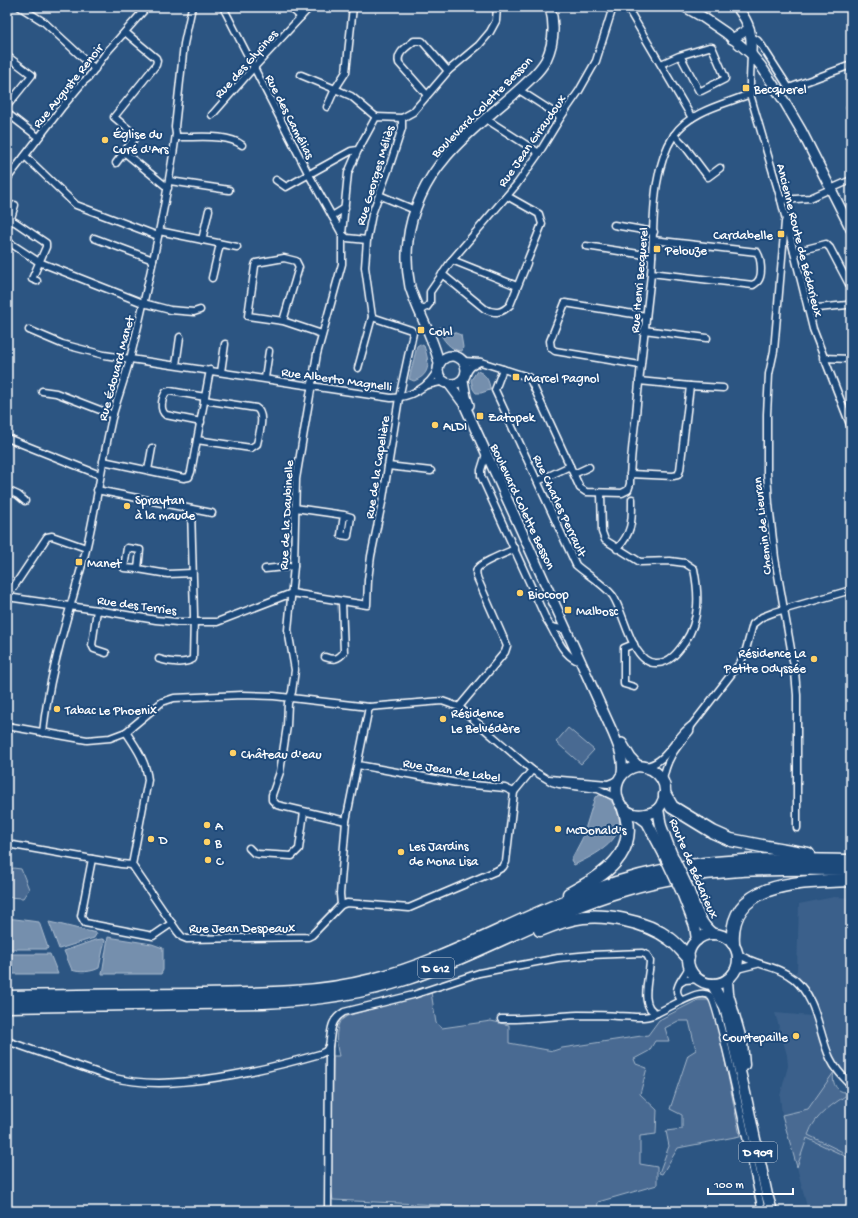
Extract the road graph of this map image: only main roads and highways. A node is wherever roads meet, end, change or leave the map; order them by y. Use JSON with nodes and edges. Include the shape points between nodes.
{"nodes":[{"id":1,"x":550,"y":7,"type":"edge"},
{"id":2,"x":685,"y":7,"type":"edge"},
{"id":3,"x":737,"y":7,"type":"edge"},
{"id":4,"x":751,"y":33,"type":"junction"},
{"id":5,"x":732,"y":39,"type":"junction"},
{"id":6,"x":751,"y":54,"type":"junction"},
{"id":7,"x":851,"y":229,"type":"edge"},
{"id":8,"x":431,"y":336,"type":"junction"},
{"id":9,"x":449,"y":356,"type":"junction"},
{"id":10,"x":438,"y":366,"type":"junction"},
{"id":11,"x":464,"y":377,"type":"junction"},
{"id":12,"x":448,"y":384,"type":"junction"},
{"id":13,"x":641,"y":766,"type":"junction"},
{"id":14,"x":621,"y":776,"type":"junction"},
{"id":15,"x":665,"y":795,"type":"junction"},
{"id":16,"x":624,"y":808,"type":"junction"},
{"id":17,"x":658,"y":809,"type":"junction"},
{"id":18,"x":639,"y":816,"type":"junction"},
{"id":19,"x":668,"y":854,"type":"junction"},
{"id":20,"x":851,"y":857,"type":"edge"},
{"id":21,"x":851,"y":861,"type":"edge"},
{"id":22,"x":851,"y":869,"type":"edge"},
{"id":23,"x":851,"y":880,"type":"edge"},
{"id":24,"x":684,"y":889,"type":"junction"},
{"id":25,"x":713,"y":934,"type":"junction"},
{"id":26,"x":697,"y":940,"type":"junction"},
{"id":27,"x":733,"y":943,"type":"junction"},
{"id":28,"x":689,"y":961,"type":"junction"},
{"id":29,"x":408,"y":969,"type":"junction"},
{"id":30,"x":727,"y":980,"type":"junction"},
{"id":31,"x":712,"y":984,"type":"junction"},
{"id":32,"x":7,"y":997,"type":"edge"},
{"id":33,"x":179,"y":1003,"type":"junction"},
{"id":34,"x":7,"y":1006,"type":"edge"},
{"id":35,"x":745,"y":1093,"type":"junction"},
{"id":36,"x":772,"y":1211,"type":"edge"}],
"edges":[{"from":1,"to":8,"type":"main road","name":"Boulevard Colette Besson","via":[[553,36],[550,50],[539,70],[457,145],[436,169],[415,210],[408,243],[408,273],[410,286]]},
{"from":2,"to":5,"type":"main road"},
{"from":3,"to":4,"type":"main road"},
{"from":4,"to":5,"type":"main road"},
{"from":4,"to":6,"type":"main road"},
{"from":5,"to":6,"type":"main road"},
{"from":6,"to":7,"type":"main road","via":[[784,101]]},
{"from":8,"to":9,"type":"main road","name":"Boulevard Colette Besson"},
{"from":8,"to":10,"type":"main road","name":"Boulevard Colette Besson"},
{"from":9,"to":10,"type":"main road"},
{"from":9,"to":11,"type":"main road","via":[[463,361],[466,368]]},
{"from":10,"to":12,"type":"main road","via":[[439,378]]},
{"from":11,"to":12,"type":"main road","via":[[459,383]]},
{"from":11,"to":13,"type":"main road","name":"Boulevard Colette Besson","via":[[468,402],[564,616],[625,748],[631,758]]},
{"from":12,"to":14,"type":"main road","name":"Boulevard Colette Besson","via":[[464,404],[621,750]]},
{"from":13,"to":14,"type":"main road","via":[[627,770]]},
{"from":13,"to":15,"type":"main road","via":[[658,773],[663,780]]},
{"from":14,"to":16,"type":"main road","via":[[616,791],[617,798]]},
{"from":15,"to":17,"type":"main road"},
{"from":15,"to":20,"type":"highway","via":[[672,807],[731,840],[802,853]]},
{"from":16,"to":18,"type":"main road"},
{"from":16,"to":29,"type":"highway","via":[[628,820],[628,834],[624,849],[608,869],[557,900]]},
{"from":17,"to":18,"type":"main road","via":[[651,814]]},
{"from":17,"to":19,"type":"main road","name":"Route de Bédarieux"},
{"from":18,"to":19,"type":"main road","name":"Route de Bédarieux","via":[[647,822]]},
{"from":19,"to":24,"type":"main road","name":"Route de Bédarieux","bridge":true},
{"from":21,"to":29,"type":"highway","number":"D 612","via":[[736,861],[644,875],[574,898]]},
{"from":22,"to":33,"type":"highway","number":"D 612","via":[[749,869],[697,873],[636,886],[595,899],[430,970],[365,991],[302,1000]]},
{"from":23,"to":27,"type":"highway","via":[[794,883],[761,893],[743,906],[734,920]]},
{"from":24,"to":25,"type":"main road","name":"Route de Bédarieux","via":[[702,922]]},
{"from":24,"to":26,"type":"main road","name":"Route de Bédarieux"},
{"from":25,"to":26,"type":"main road","via":[[707,934]]},
{"from":25,"to":27,"type":"main road","via":[[728,938]]},
{"from":26,"to":28,"type":"main road","via":[[692,944]]},
{"from":27,"to":30,"type":"main road","via":[[738,954],[737,969]]},
{"from":28,"to":31,"type":"main road","via":[[693,974],[705,983]]},
{"from":28,"to":33,"type":"highway","via":[[670,939],[644,926],[604,916],[583,917],[535,932],[410,985],[359,999],[326,1005],[277,1008],[202,1007]]},
{"from":29,"to":32,"type":"highway","number":"D 612","via":[[370,981],[303,991]]},
{"from":30,"to":31,"type":"main road"},
{"from":30,"to":35,"type":"main road","number":"D 909","via":[[728,994],[742,1043]]},
{"from":31,"to":35,"type":"main road","number":"D 909","via":[[725,1007]]},
{"from":33,"to":34,"type":"highway","number":"D 612"},
{"from":35,"to":36,"type":"main road","number":"D 909"}]}
